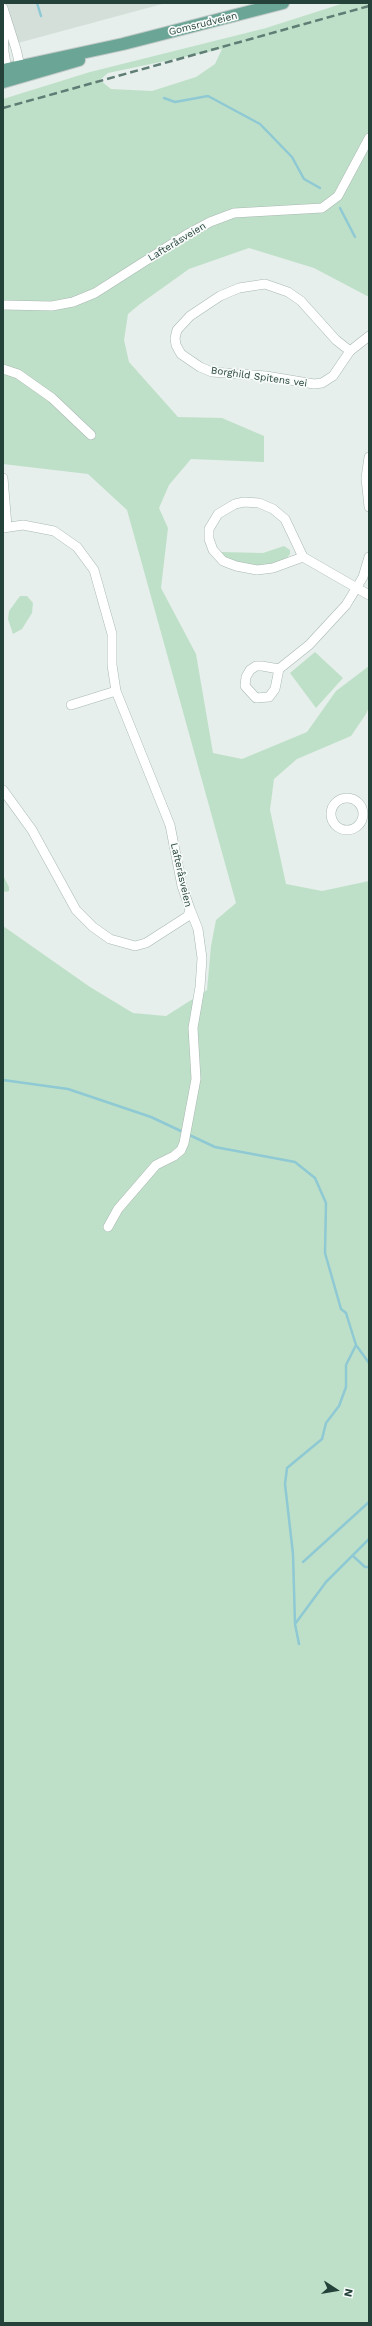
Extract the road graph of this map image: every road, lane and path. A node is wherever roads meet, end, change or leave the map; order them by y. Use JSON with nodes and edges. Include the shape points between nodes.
{"nodes":[{"id":1,"x":283,"y":3,"type":"edge"},
{"id":2,"x":3,"y":8,"type":"edge"},
{"id":3,"x":3,"y":23,"type":"edge"},
{"id":4,"x":5,"y":69,"type":"edge"},
{"id":5,"x":19,"y":72,"type":"junction"},
{"id":6,"x":3,"y":82,"type":"edge"},
{"id":7,"x":369,"y":138,"type":"edge"},
{"id":8,"x":3,"y":305,"type":"edge"},
{"id":9,"x":369,"y":336,"type":"edge"},
{"id":10,"x":350,"y":351,"type":"junction"},
{"id":11,"x":3,"y":369,"type":"edge"},
{"id":12,"x":91,"y":435,"type":"dead end"},
{"id":13,"x":369,"y":457,"type":"edge"},
{"id":14,"x":3,"y":478,"type":"edge"},
{"id":15,"x":369,"y":507,"type":"edge"},
{"id":16,"x":5,"y":527,"type":"edge"},
{"id":17,"x":303,"y":557,"type":"junction"},
{"id":18,"x":369,"y":557,"type":"edge"},
{"id":19,"x":356,"y":588,"type":"junction"},
{"id":20,"x":369,"y":595,"type":"edge"},
{"id":21,"x":279,"y":669,"type":"dead end"},
{"id":22,"x":116,"y":691,"type":"junction"},
{"id":23,"x":71,"y":705,"type":"dead end"},
{"id":24,"x":3,"y":790,"type":"edge"},
{"id":25,"x":190,"y":909,"type":"junction"},
{"id":26,"x":108,"y":1227,"type":"dead end"}],
"edges":[{"from":1,"to":5,"type":"main road","name":"Gomsrudveien","via":[[123,44],[91,57]]},
{"from":2,"to":5,"type":"street"},
{"from":3,"to":4,"type":"street"},
{"from":4,"to":5,"type":"main road","name":"Gomsrudveien"},
{"from":5,"to":6,"type":"main road","name":"Gomsrudveien"},
{"from":7,"to":8,"type":"street","name":"Lafteråsveien","via":[[338,196],[322,208],[234,213],[186,235],[95,293],[73,302],[52,306]]},
{"from":9,"to":10,"type":"street","name":"Borghild Spitens vei"},
{"from":10,"to":10,"type":"street","name":"Borghild Spitens vei","via":[[331,378],[322,383],[306,383],[266,376],[212,372],[184,357],[176,345],[176,338],[177,330],[190,316],[220,296],[239,288],[265,284],[288,292],[301,301],[336,340]]},
{"from":11,"to":12,"type":"street","via":[[18,374],[52,398]]},
{"from":13,"to":15,"type":"street","via":[[366,478]]},
{"from":14,"to":16,"type":"street","name":"Lafteråsveien"},
{"from":16,"to":22,"type":"street","name":"Lafteråsveien","via":[[44,528],[54,531],[78,548],[94,570],[112,634],[112,665]]},
{"from":17,"to":17,"type":"street","via":[[284,519],[274,509],[259,503],[244,502],[224,509],[213,521],[210,529],[209,540],[212,550],[223,561],[236,566],[257,570],[273,568]]},
{"from":17,"to":19,"type":"street"},
{"from":18,"to":19,"type":"street","via":[[363,577]]},
{"from":19,"to":20,"type":"street"},
{"from":19,"to":21,"type":"street","via":[[346,605],[309,645]]},
{"from":22,"to":23,"type":"street"},
{"from":22,"to":25,"type":"street","name":"Lafteråsveien","via":[[170,825],[182,886]]},
{"from":24,"to":25,"type":"street","name":"Lafteråsveien","via":[[32,830],[76,910],[110,939],[135,946],[146,943],[188,916]]},
{"from":25,"to":26,"type":"street","via":[[198,929],[202,958],[193,1028],[196,1079],[184,1143],[174,1156],[156,1165],[118,1209]]}]}
